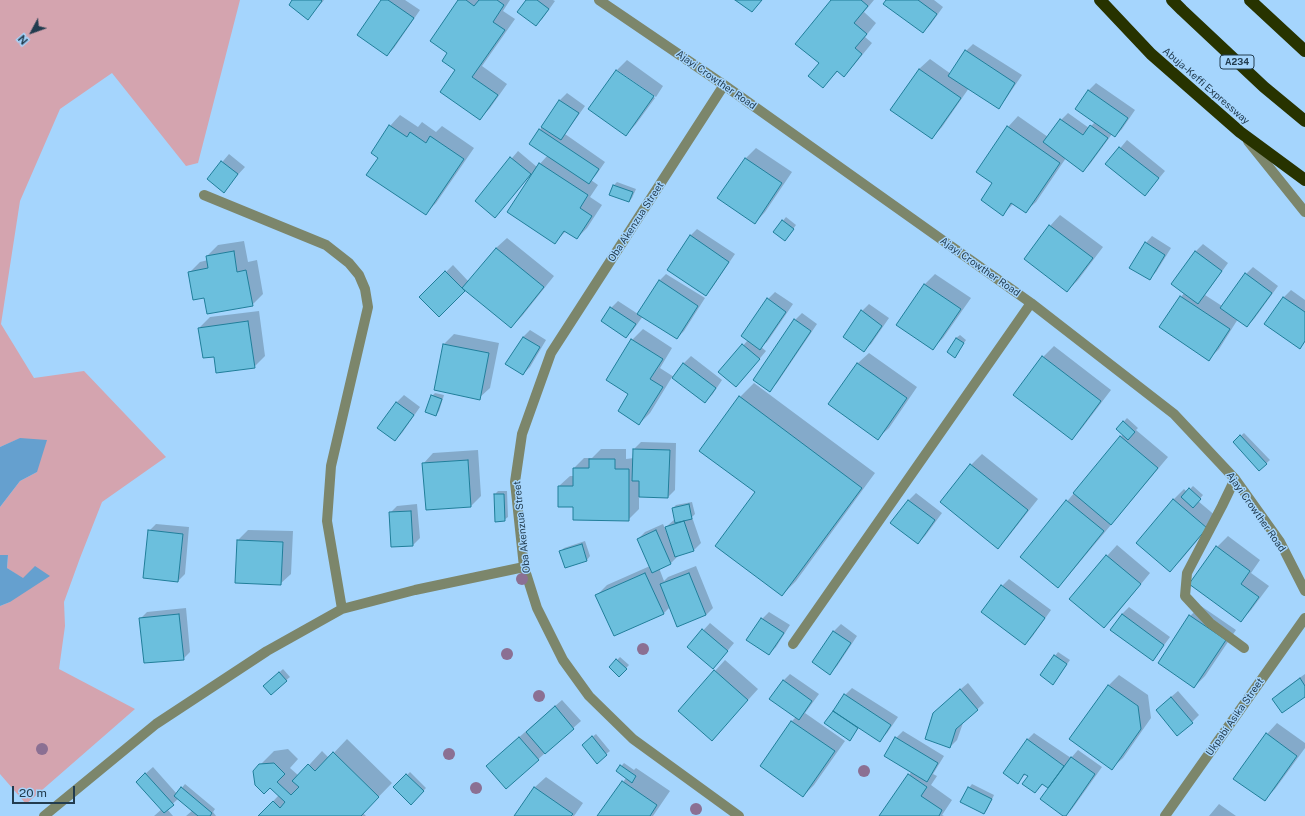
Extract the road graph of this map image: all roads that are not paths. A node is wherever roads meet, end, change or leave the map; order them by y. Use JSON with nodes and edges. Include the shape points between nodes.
{"nodes":[{"id":1,"x":599,"y":0,"type":"edge"},
{"id":2,"x":1100,"y":0,"type":"edge"},
{"id":3,"x":1172,"y":0,"type":"edge"},
{"id":4,"x":1250,"y":0,"type":"edge"},
{"id":5,"x":1305,"y":51,"type":"edge"},
{"id":6,"x":724,"y":85,"type":"junction"},
{"id":7,"x":1305,"y":121,"type":"edge"},
{"id":8,"x":1240,"y":132,"type":"junction"},
{"id":9,"x":1305,"y":180,"type":"edge"},
{"id":10,"x":204,"y":196,"type":"dead end"},
{"id":11,"x":1305,"y":212,"type":"edge"},
{"id":12,"x":1031,"y":303,"type":"junction"},
{"id":13,"x":1235,"y":479,"type":"junction"},
{"id":14,"x":524,"y":567,"type":"junction"},
{"id":15,"x":1305,"y":591,"type":"edge"},
{"id":16,"x":342,"y":609,"type":"junction"},
{"id":17,"x":1305,"y":618,"type":"edge"},
{"id":18,"x":794,"y":644,"type":"dead end"},
{"id":19,"x":1244,"y":648,"type":"dead end"},
{"id":20,"x":44,"y":816,"type":"edge"},
{"id":21,"x":739,"y":816,"type":"edge"},
{"id":22,"x":1165,"y":816,"type":"edge"}],
"edges":[{"from":1,"to":6,"type":"street","name":"Ajayi Crowther Road"},
{"from":2,"to":8,"type":"highway","name":"Abuja-Keffi Expressway","via":[[1151,54]]},
{"from":3,"to":7,"type":"highway","number":"A234","via":[[1264,87]]},
{"from":4,"to":5,"type":"highway"},
{"from":6,"to":12,"type":"street","name":"Ajayi Crowther Road"},
{"from":6,"to":14,"type":"street","name":"Oba Akenzua Street","via":[[552,353],[522,434],[515,482]]},
{"from":8,"to":9,"type":"highway","name":"Abuja-Keffi Expressway"},
{"from":8,"to":11,"type":"street"},
{"from":10,"to":16,"type":"street","via":[[326,245],[349,263],[359,275],[365,289],[368,307],[331,466],[328,521]]},
{"from":12,"to":13,"type":"street","name":"Ajayi Crowther Road","via":[[1174,414]]},
{"from":12,"to":18,"type":"street"},
{"from":13,"to":15,"type":"street","name":"Ajayi Crowther Road","via":[[1280,542]]},
{"from":13,"to":19,"type":"street","via":[[1187,573],[1185,596],[1210,623]]},
{"from":14,"to":16,"type":"street","via":[[415,590]]},
{"from":14,"to":21,"type":"street","name":"Oba Akenzua Street","via":[[537,608],[563,660],[589,696],[633,739]]},
{"from":16,"to":20,"type":"street","via":[[267,651],[156,724]]},
{"from":17,"to":22,"type":"street","name":"Ukpabi Asika Street"}]}
